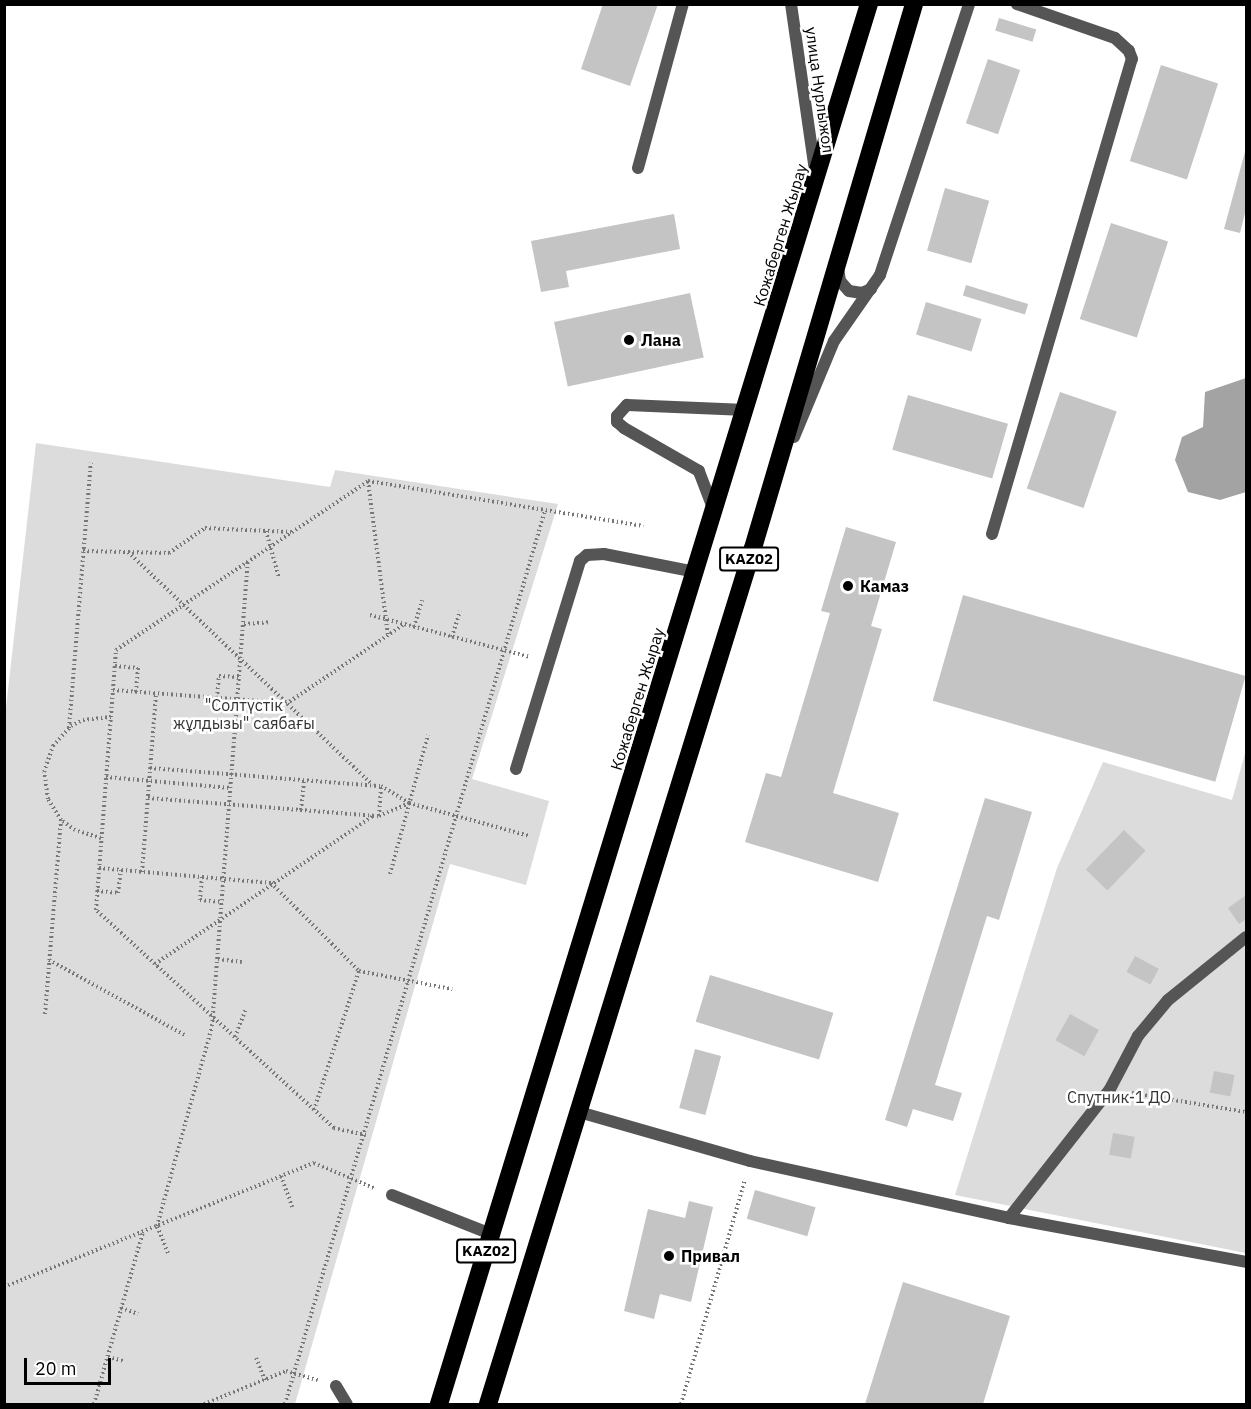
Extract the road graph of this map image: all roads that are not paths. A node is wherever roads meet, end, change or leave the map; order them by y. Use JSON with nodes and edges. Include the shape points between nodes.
{"nodes":[{"id":1,"x":683,"y":4,"type":"edge"},
{"id":2,"x":791,"y":4,"type":"edge"},
{"id":3,"x":869,"y":4,"type":"edge"},
{"id":4,"x":914,"y":4,"type":"edge"},
{"id":5,"x":969,"y":4,"type":"edge"},
{"id":6,"x":1017,"y":4,"type":"edge"},
{"id":7,"x":638,"y":168,"type":"dead end"},
{"id":8,"x":817,"y":181,"type":"junction"},
{"id":9,"x":838,"y":261,"type":"junction"},
{"id":10,"x":873,"y":288,"type":"junction"},
{"id":11,"x":746,"y":410,"type":"junction"},
{"id":12,"x":767,"y":503,"type":"junction"},
{"id":13,"x":713,"y":517,"type":"junction"},
{"id":14,"x":992,"y":534,"type":"dead end"},
{"id":15,"x":696,"y":572,"type":"junction"},
{"id":16,"x":516,"y":769,"type":"dead end"},
{"id":17,"x":1246,"y":937,"type":"edge"},
{"id":18,"x":579,"y":1112,"type":"junction"},
{"id":19,"x":392,"y":1195,"type":"road end"},
{"id":20,"x":1009,"y":1218,"type":"junction"},
{"id":21,"x":491,"y":1234,"type":"junction"},
{"id":22,"x":1246,"y":1262,"type":"edge"},
{"id":23,"x":336,"y":1386,"type":"road end"},
{"id":24,"x":347,"y":1404,"type":"edge"},
{"id":25,"x":439,"y":1404,"type":"edge"},
{"id":26,"x":488,"y":1404,"type":"edge"}],
"edges":[{"from":1,"to":7,"type":"street"},
{"from":2,"to":8,"type":"street","name":"улица Нурлыжол"},
{"from":3,"to":8,"type":"highway","name":"Кожаберген Жырау","number":"KAZ02"},
{"from":4,"to":9,"type":"highway","number":"KAZ02"},
{"from":5,"to":10,"type":"street"},
{"from":6,"to":14,"type":"street","via":[[1115,38],[1132,59]]},
{"from":8,"to":11,"type":"highway","name":"Кожаберген Жырау","number":"KAZ02"},
{"from":9,"to":10,"type":"street","via":[[840,280],[849,291],[862,293]]},
{"from":9,"to":12,"type":"highway","number":"KAZ02"},
{"from":10,"to":12,"type":"street","via":[[845,323],[825,361]]},
{"from":11,"to":13,"type":"highway","name":"Кожаберген Жырау","number":"KAZ02"},
{"from":11,"to":13,"type":"street","via":[[627,405],[617,416],[617,422],[624,428],[699,471],[709,490]]},
{"from":12,"to":18,"type":"highway","number":"KAZ02"},
{"from":13,"to":15,"type":"highway","name":"Кожаберген Жырау","number":"KAZ02"},
{"from":15,"to":16,"type":"street","via":[[603,554],[587,555],[576,568]]},
{"from":15,"to":21,"type":"highway","name":"Кожаберген Жырау","number":"KAZ02"},
{"from":17,"to":20,"type":"street","via":[[1168,1000],[1138,1036],[1110,1089]]},
{"from":18,"to":20,"type":"street","via":[[750,1161]]},
{"from":18,"to":26,"type":"highway","number":"KAZ02"},
{"from":19,"to":21,"type":"street"},
{"from":20,"to":22,"type":"street"},
{"from":21,"to":25,"type":"highway","name":"Кожаберген Жырау","number":"KAZ02"},
{"from":23,"to":24,"type":"street"}]}
